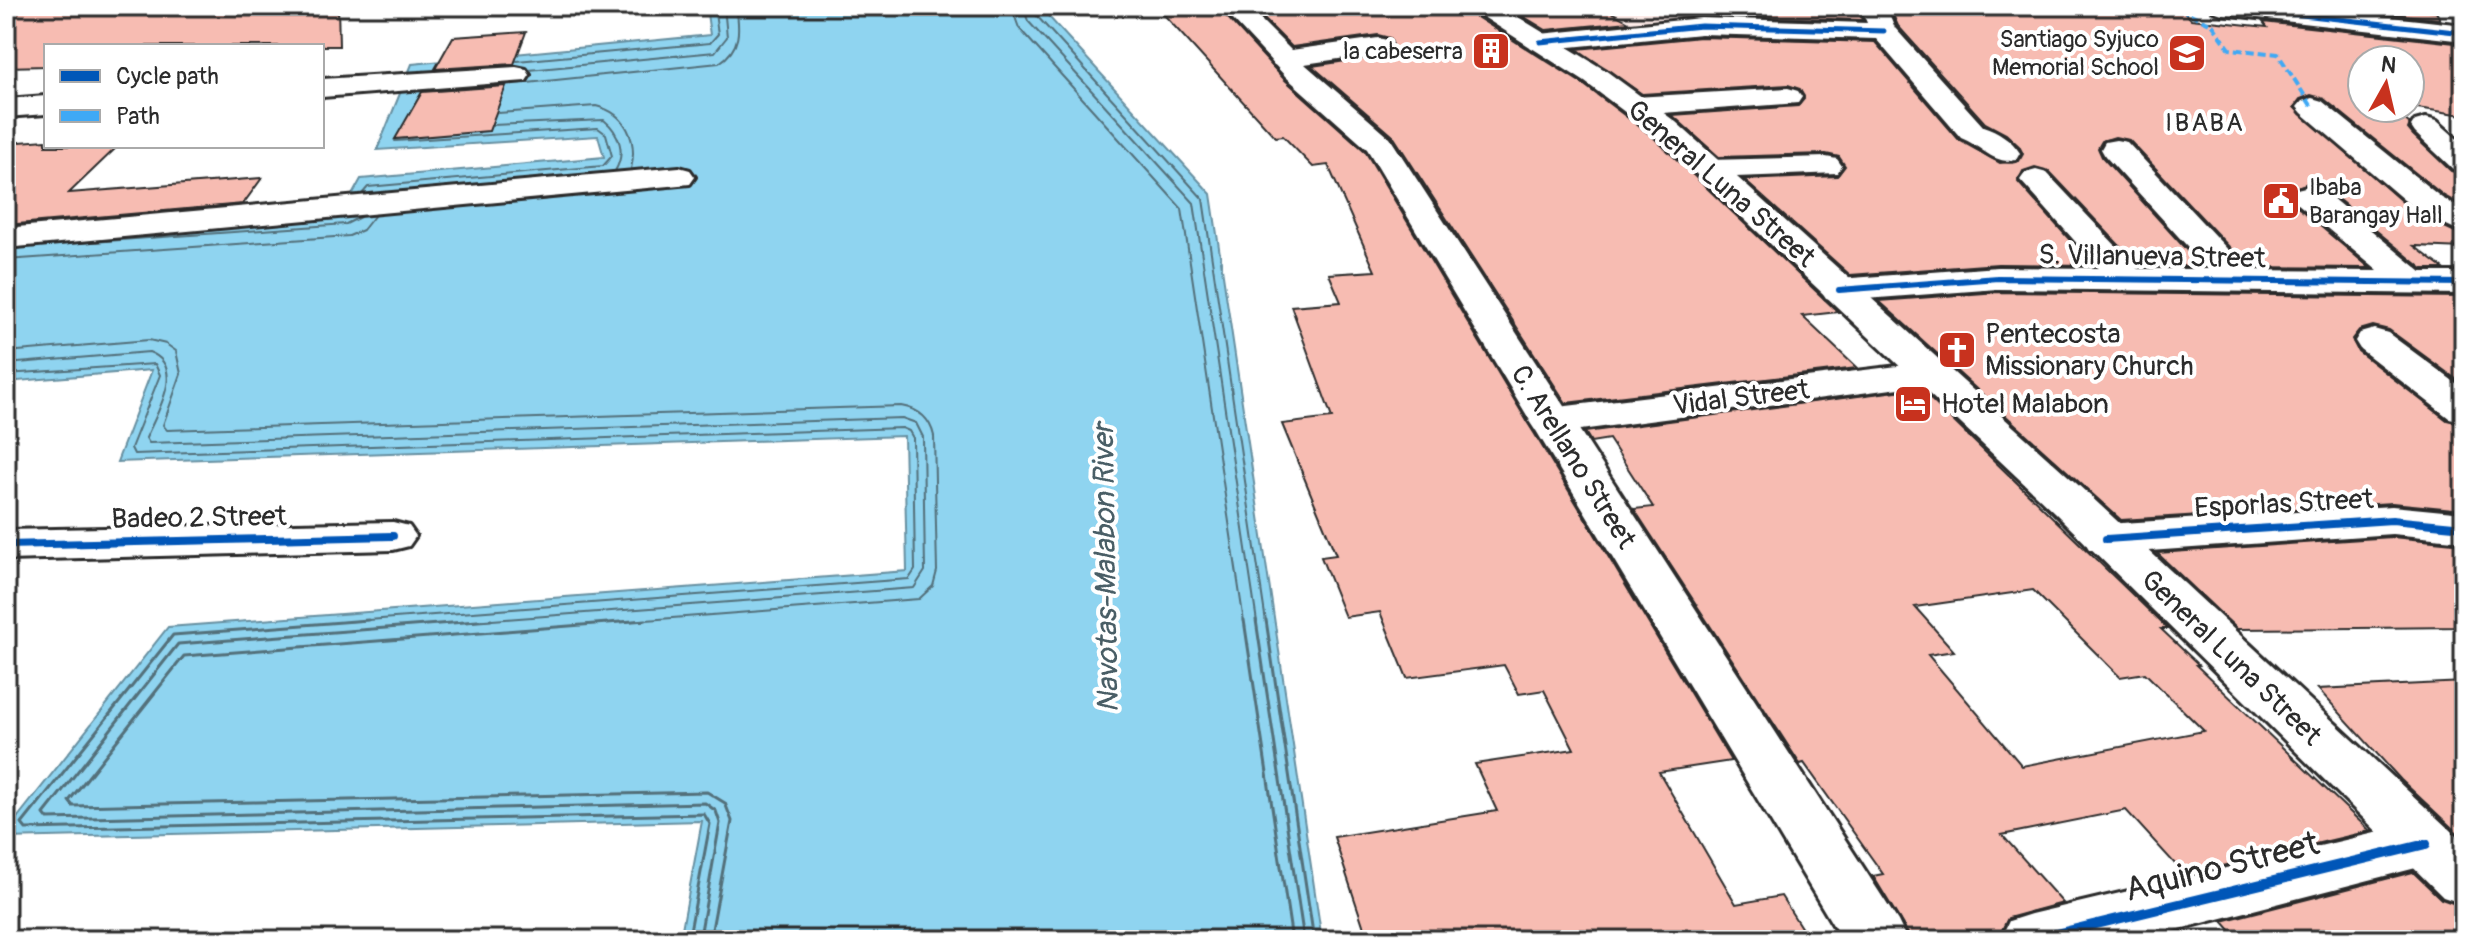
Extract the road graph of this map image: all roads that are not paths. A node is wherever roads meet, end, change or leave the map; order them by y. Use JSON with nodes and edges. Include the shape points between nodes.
{"nodes":[{"id":1,"x":1233,"y":6,"type":"edge"},
{"id":2,"x":1483,"y":6,"type":"edge"},
{"id":3,"x":2222,"y":6,"type":"edge"},
{"id":4,"x":1878,"y":18,"type":"edge"},
{"id":5,"x":2464,"y":33,"type":"edge"},
{"id":6,"x":1540,"y":42,"type":"junction"},
{"id":7,"x":1378,"y":46,"type":"dead end"},
{"id":8,"x":1284,"y":59,"type":"junction"},
{"id":9,"x":516,"y":75,"type":"dead end"},
{"id":10,"x":327,"y":90,"type":"edge"},
{"id":11,"x":44,"y":105,"type":"edge"},
{"id":12,"x":1793,"y":106,"type":"dead end"},
{"id":13,"x":2312,"y":107,"type":"dead end"},
{"id":14,"x":6,"y":108,"type":"edge"},
{"id":15,"x":1650,"y":117,"type":"junction"},
{"id":16,"x":44,"y":127,"type":"edge"},
{"id":17,"x":2426,"y":127,"type":"dead end"},
{"id":18,"x":6,"y":129,"type":"edge"},
{"id":19,"x":2116,"y":149,"type":"dead end"},
{"id":20,"x":2005,"y":153,"type":"dead end"},
{"id":21,"x":2464,"y":162,"type":"edge"},
{"id":22,"x":1826,"y":166,"type":"dead end"},
{"id":23,"x":1709,"y":169,"type":"junction"},
{"id":24,"x":679,"y":177,"type":"dead end"},
{"id":25,"x":2036,"y":180,"type":"dead end"},
{"id":26,"x":2309,"y":196,"type":"dead end"},
{"id":27,"x":2464,"y":223,"type":"edge"},
{"id":28,"x":6,"y":238,"type":"edge"},
{"id":29,"x":2128,"y":279,"type":"junction"},
{"id":30,"x":2238,"y":281,"type":"junction"},
{"id":31,"x":2412,"y":282,"type":"junction"},
{"id":32,"x":2463,"y":284,"type":"edge"},
{"id":33,"x":1839,"y":290,"type":"junction"},
{"id":34,"x":2374,"y":341,"type":"dead end"},
{"id":35,"x":1931,"y":374,"type":"junction"},
{"id":36,"x":2464,"y":409,"type":"edge"},
{"id":37,"x":1550,"y":421,"type":"junction"},
{"id":38,"x":2464,"y":527,"type":"edge"},
{"id":39,"x":393,"y":536,"type":"dead end"},
{"id":40,"x":2106,"y":539,"type":"junction"},
{"id":41,"x":6,"y":545,"type":"edge"},
{"id":42,"x":2445,"y":862,"type":"edge"},
{"id":43,"x":1876,"y":940,"type":"edge"},
{"id":44,"x":2031,"y":940,"type":"edge"}],
"edges":[{"from":1,"to":8,"type":"street","name":"C. Arellano Street"},
{"from":2,"to":6,"type":"street","name":"General Luna Street"},
{"from":3,"to":5,"type":"street"},
{"from":4,"to":6,"type":"street","via":[[1701,26]]},
{"from":4,"to":20,"type":"street","via":[[1972,132]]},
{"from":6,"to":15,"type":"street","name":"General Luna Street"},
{"from":7,"to":8,"type":"street"},
{"from":8,"to":37,"type":"street","name":"C. Arellano Street","via":[[1379,144]]},
{"from":9,"to":10,"type":"street"},
{"from":11,"to":14,"type":"street"},
{"from":12,"to":15,"type":"street"},
{"from":13,"to":27,"type":"street","via":[[2430,205]]},
{"from":15,"to":23,"type":"street","name":"General Luna Street"},
{"from":16,"to":18,"type":"street"},
{"from":17,"to":21,"type":"street"},
{"from":19,"to":30,"type":"street"},
{"from":22,"to":23,"type":"street"},
{"from":23,"to":33,"type":"street","name":"General Luna Street"},
{"from":24,"to":28,"type":"street"},
{"from":25,"to":29,"type":"street"},
{"from":26,"to":31,"type":"street"},
{"from":29,"to":30,"type":"street","name":"S. Villanueva Street"},
{"from":29,"to":33,"type":"street","name":"S. Villanueva Street","via":[[1998,278]]},
{"from":30,"to":31,"type":"street","name":"S. Villanueva Street"},
{"from":31,"to":32,"type":"street","name":"S. Villanueva Street"},
{"from":33,"to":35,"type":"street","name":"General Luna Street"},
{"from":34,"to":36,"type":"street"},
{"from":35,"to":37,"type":"street","name":"Vidal Street"},
{"from":35,"to":40,"type":"street","name":"General Luna Street"},
{"from":37,"to":43,"type":"street","name":"C. Arellano Street"},
{"from":38,"to":40,"type":"street","name":"Esporlas Street","via":[[2392,520]]},
{"from":39,"to":41,"type":"street","name":"Badeo 2 Street"},
{"from":40,"to":42,"type":"street","name":"General Luna Street"},
{"from":42,"to":44,"type":"street","name":"Aquino Street"}]}
